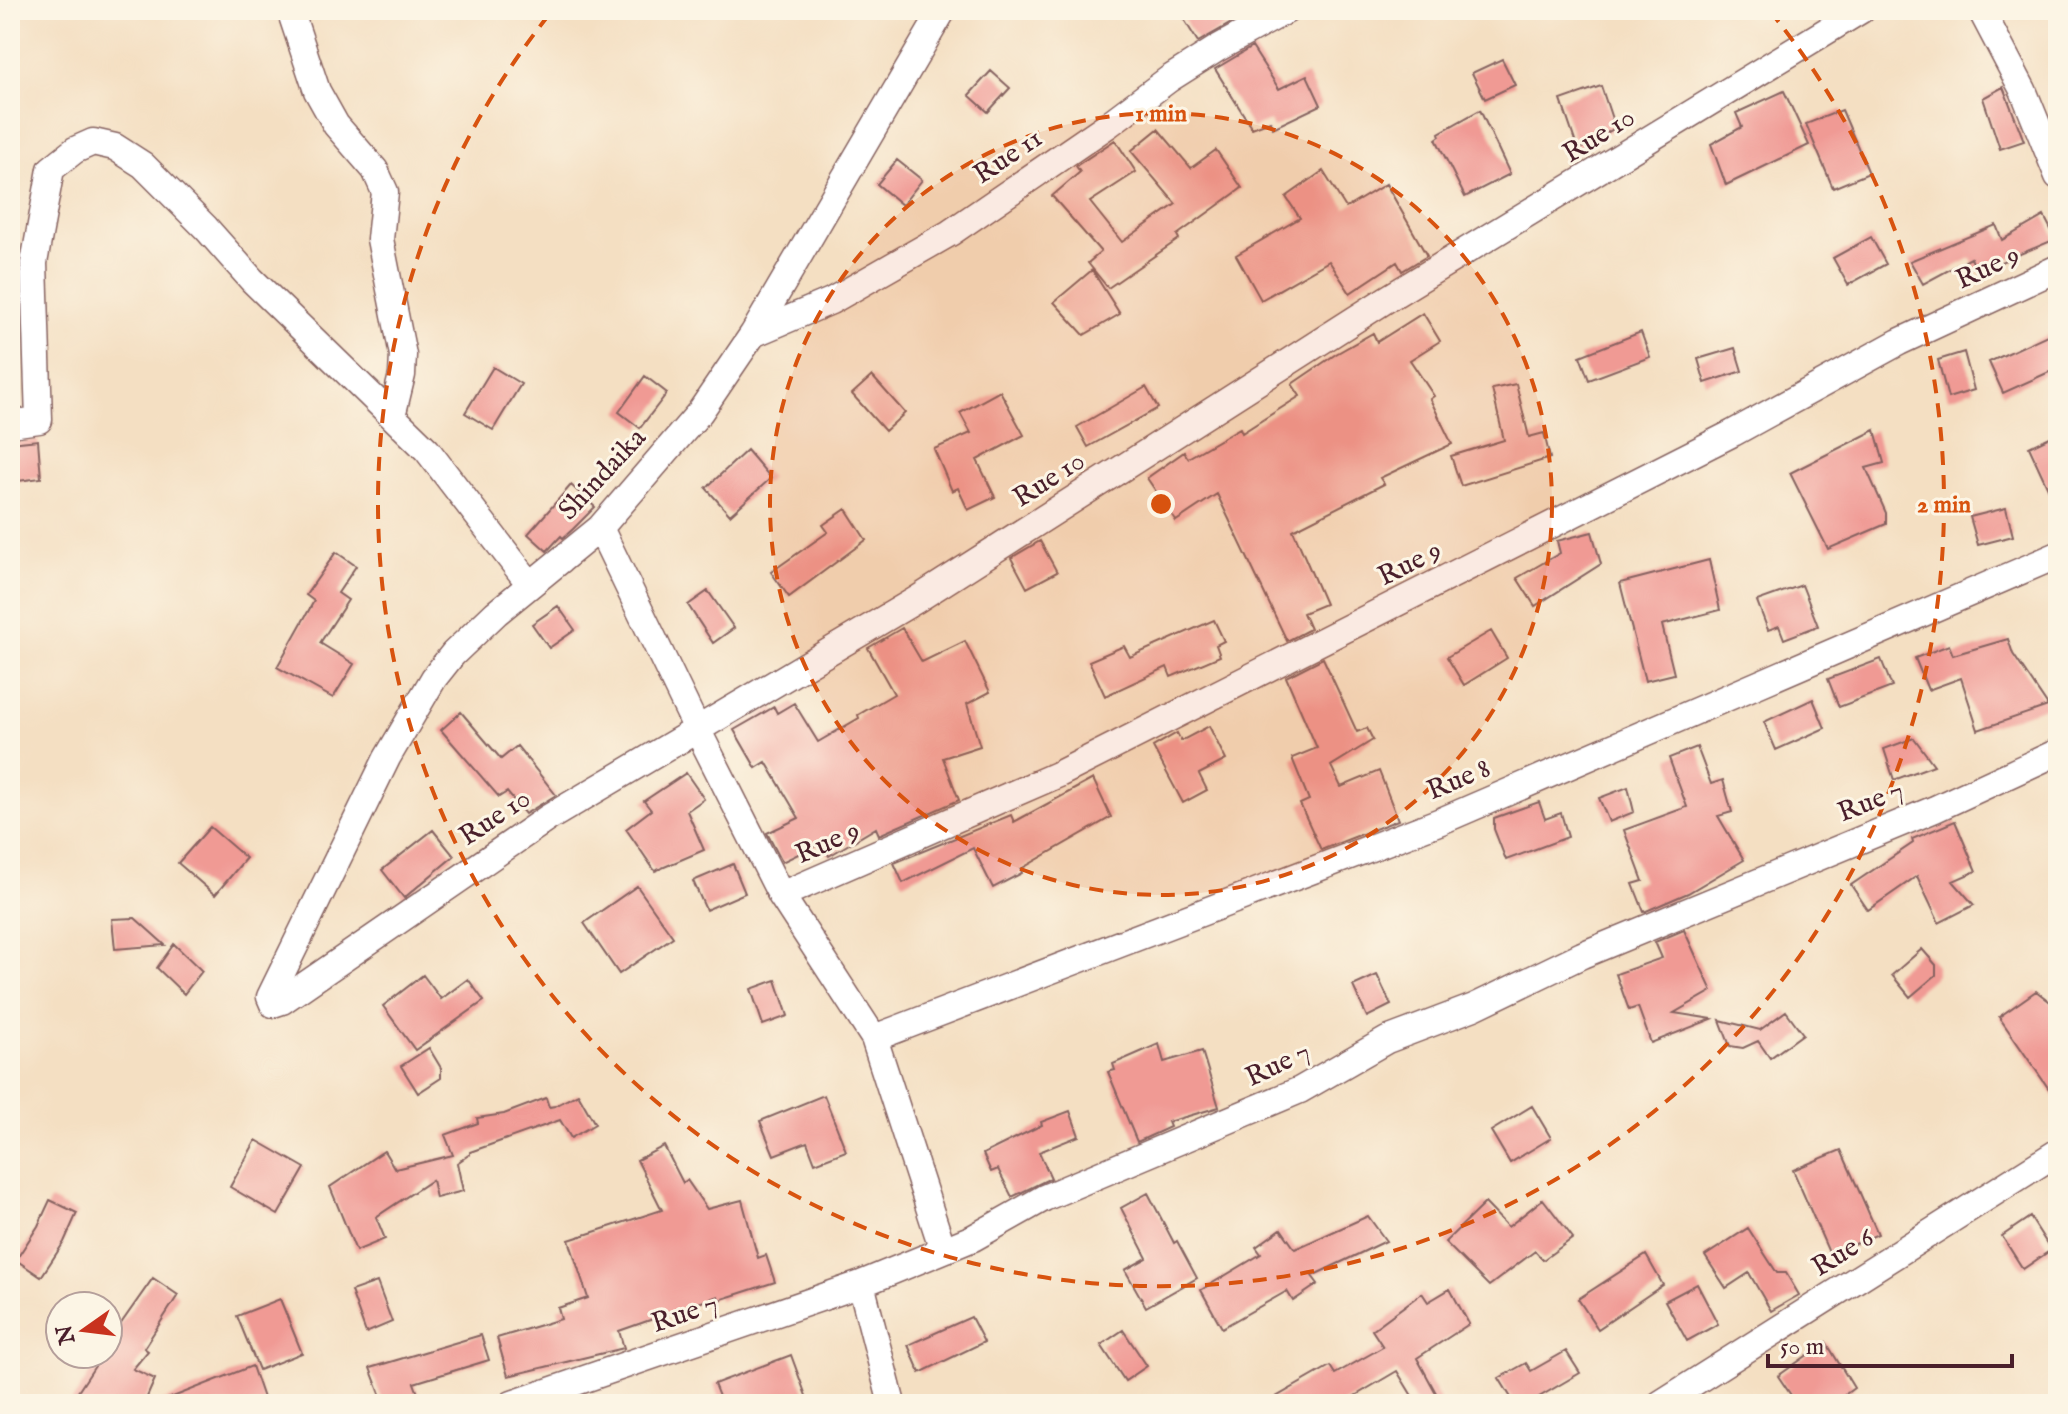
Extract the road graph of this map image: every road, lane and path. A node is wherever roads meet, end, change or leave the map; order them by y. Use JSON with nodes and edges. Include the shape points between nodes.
{"nodes":[{"id":1,"x":290,"y":10,"type":"edge"},
{"id":2,"x":943,"y":10,"type":"edge"},
{"id":3,"x":1287,"y":10,"type":"edge"},
{"id":4,"x":1861,"y":10,"type":"edge"},
{"id":5,"x":1981,"y":10,"type":"edge"},
{"id":6,"x":2058,"y":176,"type":"edge"},
{"id":7,"x":2058,"y":268,"type":"edge"},
{"id":8,"x":753,"y":334,"type":"junction"},
{"id":9,"x":392,"y":416,"type":"junction"},
{"id":10,"x":10,"y":424,"type":"edge"},
{"id":11,"x":600,"y":528,"type":"junction"},
{"id":12,"x":2058,"y":555,"type":"edge"},
{"id":13,"x":529,"y":583,"type":"junction"},
{"id":14,"x":697,"y":729,"type":"junction"},
{"id":15,"x":2058,"y":752,"type":"edge"},
{"id":16,"x":781,"y":895,"type":"junction"},
{"id":17,"x":273,"y":1004,"type":"joint"},
{"id":18,"x":874,"y":1038,"type":"junction"},
{"id":19,"x":2058,"y":1152,"type":"edge"},
{"id":20,"x":943,"y":1250,"type":"junction"},
{"id":21,"x":861,"y":1284,"type":"junction"},
{"id":22,"x":512,"y":1404,"type":"edge"},
{"id":23,"x":892,"y":1404,"type":"edge"},
{"id":24,"x":1660,"y":1404,"type":"edge"}],
"edges":[{"from":1,"to":9,"type":"street","via":[[317,91],[385,192],[380,239],[403,355]]},
{"from":2,"to":8,"type":"street","name":"Shindaika"},
{"from":3,"to":8,"type":"street","name":"Rue 11","via":[[1169,79],[937,241],[831,301]]},
{"from":4,"to":14,"type":"street","name":"Rue 10","via":[[1387,299],[916,600]]},
{"from":5,"to":6,"type":"street","via":[[2023,90]]},
{"from":7,"to":16,"type":"street","name":"Rue 9","via":[[1899,342],[1733,433],[1059,774]]},
{"from":8,"to":11,"type":"street","name":"Shindaika","via":[[700,412]]},
{"from":9,"to":10,"type":"street","via":[[143,165],[115,147],[93,142],[51,169],[34,263],[39,420]]},
{"from":9,"to":13,"type":"street","via":[[427,450]]},
{"from":11,"to":13,"type":"street","name":"Shindaika"},
{"from":11,"to":14,"type":"street"},
{"from":12,"to":18,"type":"street","name":"Rue 8","via":[[1441,821]]},
{"from":13,"to":17,"type":"street","name":"Shindaika","via":[[434,678],[387,758],[270,997]]},
{"from":14,"to":16,"type":"street"},
{"from":14,"to":17,"type":"street","name":"Rue 10","via":[[548,818]]},
{"from":15,"to":20,"type":"street","name":"Rue 7","via":[[1387,1040],[1283,1098],[1044,1198]]},
{"from":16,"to":18,"type":"street"},
{"from":18,"to":20,"type":"street"},
{"from":19,"to":24,"type":"street","name":"Rue 6"},
{"from":20,"to":21,"type":"street","name":"Rue 7"},
{"from":21,"to":22,"type":"street","name":"Rue 7"},
{"from":21,"to":23,"type":"street"}]}
